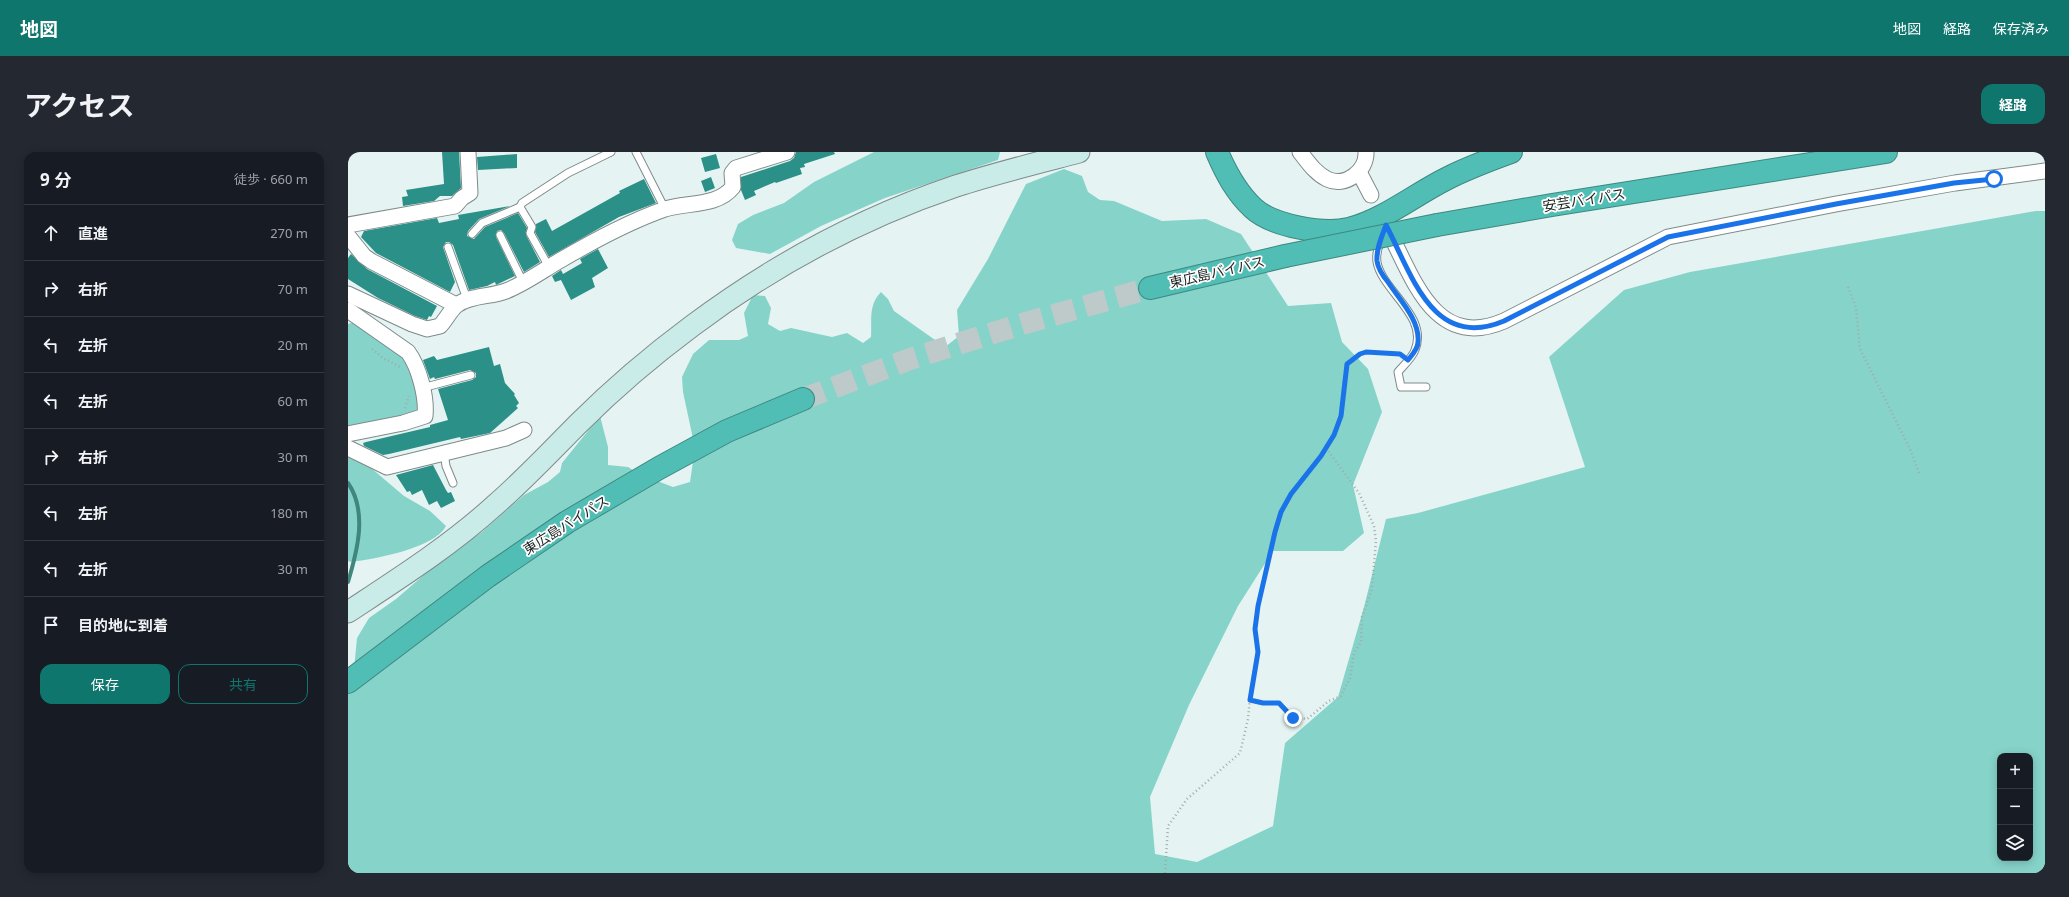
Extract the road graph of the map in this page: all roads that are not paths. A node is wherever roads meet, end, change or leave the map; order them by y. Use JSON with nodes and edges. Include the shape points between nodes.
{"nodes":[{"id":1,"x":468,"y":152,"type":"edge"},
{"id":2,"x":611,"y":152,"type":"edge"},
{"id":3,"x":636,"y":152,"type":"edge"},
{"id":4,"x":787,"y":152,"type":"edge"},
{"id":5,"x":1078,"y":152,"type":"edge"},
{"id":6,"x":1217,"y":152,"type":"edge"},
{"id":7,"x":1234,"y":152,"type":"edge"},
{"id":8,"x":1300,"y":152,"type":"edge"},
{"id":9,"x":1366,"y":152,"type":"edge"},
{"id":10,"x":1480,"y":152,"type":"edge"},
{"id":11,"x":1511,"y":152,"type":"edge"},
{"id":12,"x":1886,"y":152,"type":"edge"},
{"id":13,"x":2045,"y":171,"type":"edge"},
{"id":14,"x":1359,"y":172,"type":"junction"},
{"id":15,"x":1371,"y":195,"type":"dead end"},
{"id":16,"x":520,"y":207,"type":"junction"},
{"id":17,"x":665,"y":209,"type":"junction"},
{"id":18,"x":1385,"y":223,"type":"joint"},
{"id":19,"x":348,"y":225,"type":"edge"},
{"id":20,"x":472,"y":234,"type":"dead end"},
{"id":21,"x":500,"y":235,"type":"dead end"},
{"id":22,"x":348,"y":236,"type":"edge"},
{"id":23,"x":448,"y":247,"type":"dead end"},
{"id":24,"x":1284,"y":256,"type":"joint"},
{"id":25,"x":549,"y":267,"type":"junction"},
{"id":26,"x":523,"y":282,"type":"junction"},
{"id":27,"x":1150,"y":288,"type":"tunnel mouth"},
{"id":28,"x":348,"y":294,"type":"edge"},
{"id":29,"x":462,"y":302,"type":"junction"},
{"id":30,"x":350,"y":314,"type":"edge"},
{"id":31,"x":471,"y":375,"type":"dead end"},
{"id":32,"x":1426,"y":387,"type":"dead end"},
{"id":33,"x":415,"y":391,"type":"junction"},
{"id":34,"x":803,"y":399,"type":"tunnel mouth"},
{"id":35,"x":524,"y":430,"type":"dead end"},
{"id":36,"x":348,"y":434,"type":"edge"},
{"id":37,"x":348,"y":448,"type":"edge"},
{"id":38,"x":444,"y":453,"type":"junction"},
{"id":39,"x":453,"y":482,"type":"dead end"},
{"id":40,"x":352,"y":609,"type":"edge"},
{"id":41,"x":348,"y":682,"type":"edge"}],
"edges":[{"from":1,"to":19,"type":"street","via":[[470,193],[455,206]]},
{"from":2,"to":16,"type":"lane","via":[[568,173],[522,203]]},
{"from":3,"to":17,"type":"lane"},
{"from":4,"to":17,"type":"street","via":[[736,168],[732,172],[733,187],[727,195]]},
{"from":5,"to":40,"type":"street","via":[[954,187],[905,206],[817,246],[775,270],[692,325],[580,422],[534,470],[492,508],[447,544]]},
{"from":6,"to":11,"type":"highway","via":[[1234,186],[1254,209],[1276,221],[1322,231],[1348,229],[1373,220],[1446,179]]},
{"from":7,"to":10,"type":"highway","via":[[1252,186],[1271,204],[1298,216],[1326,221],[1368,210]]},
{"from":8,"to":14,"type":"street","via":[[1313,168],[1329,180],[1345,179]]},
{"from":9,"to":14,"type":"street","via":[[1363,168]]},
{"from":12,"to":24,"type":"highway","name":"安芸バイパス","bridge":true,"via":[[1552,204]]},
{"from":13,"to":18,"type":"street","via":[[1843,202],[1668,237],[1504,321],[1476,328],[1449,322],[1425,301]]},
{"from":14,"to":15,"type":"street"},
{"from":16,"to":20,"type":"lane","via":[[482,223]]},
{"from":16,"to":25,"type":"lane","via":[[532,227],[530,233]]},
{"from":17,"to":25,"type":"street","via":[[626,225]]},
{"from":18,"to":32,"type":"lane","via":[[1377,261],[1380,271],[1408,311],[1415,326],[1418,342],[1415,352],[1398,372],[1400,386]]},
{"from":21,"to":26,"type":"lane"},
{"from":22,"to":29,"type":"street","via":[[371,261]]},
{"from":23,"to":29,"type":"lane"},
{"from":24,"to":27,"type":"highway","name":"東広島バイパス"},
{"from":25,"to":26,"type":"street"},
{"from":26,"to":29,"type":"street","via":[[489,297]]},
{"from":28,"to":29,"type":"street","via":[[427,329],[440,326]]},
{"from":30,"to":33,"type":"street","via":[[408,352],[414,360]]},
{"from":31,"to":33,"type":"lane"},
{"from":33,"to":36,"type":"street","via":[[426,408],[425,416]]},
{"from":34,"to":41,"type":"highway","name":"東広島バイパス","via":[[727,431],[567,522],[488,576]]},
{"from":35,"to":38,"type":"street","via":[[506,438]]},
{"from":37,"to":38,"type":"street","via":[[387,467]]},
{"from":38,"to":39,"type":"lane"}]}
